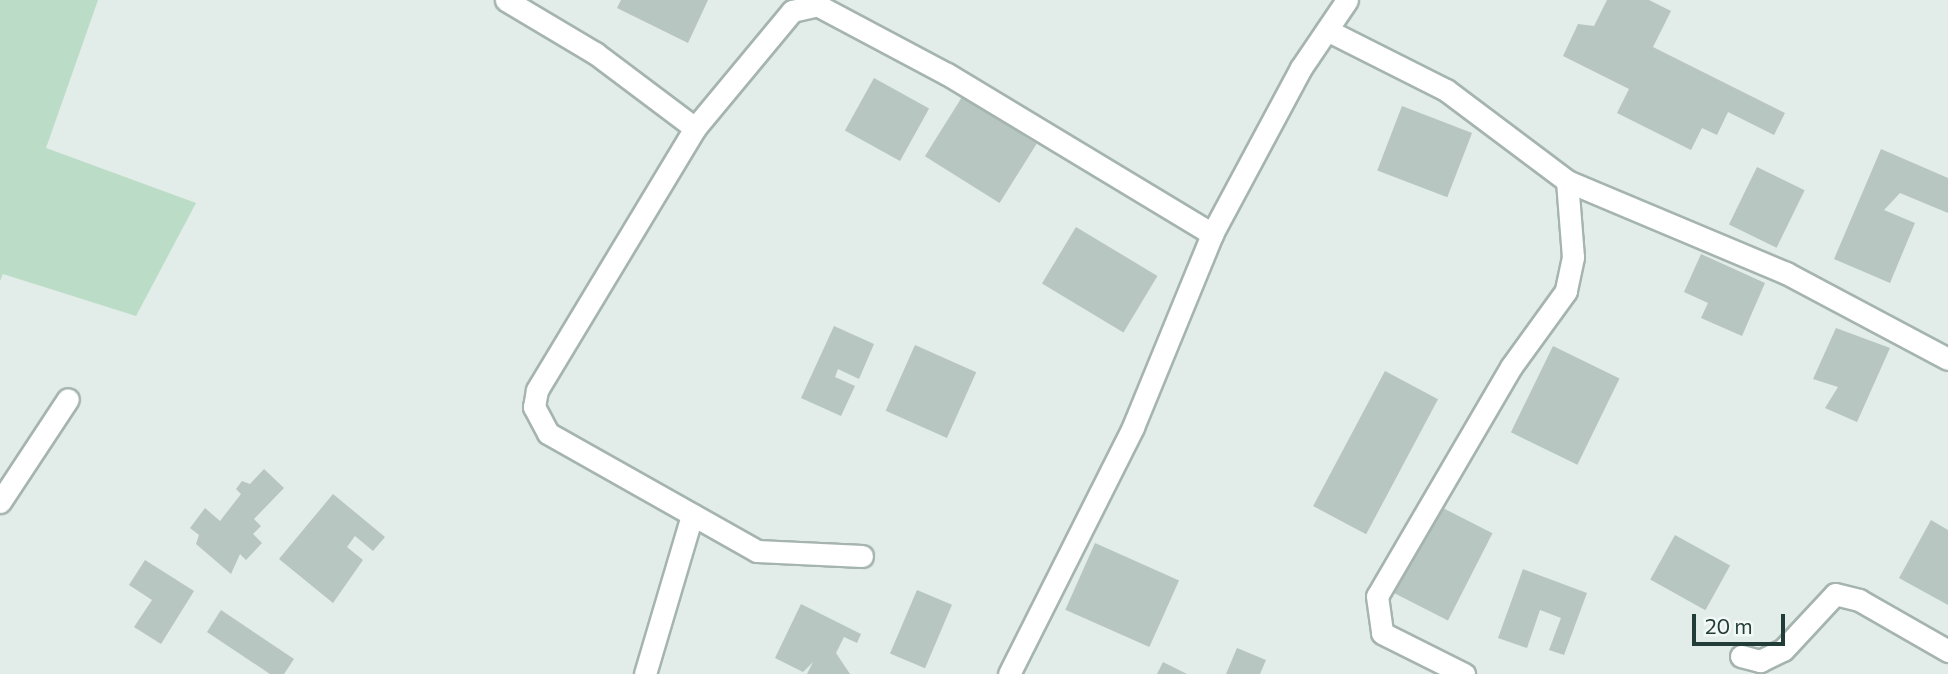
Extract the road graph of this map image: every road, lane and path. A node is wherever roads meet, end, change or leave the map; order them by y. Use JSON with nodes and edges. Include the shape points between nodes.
{"nodes":[{"id":1,"x":506,"y":0,"type":"edge"},
{"id":2,"x":1347,"y":0,"type":"edge"},
{"id":3,"x":1327,"y":30,"type":"junction"},
{"id":4,"x":695,"y":128,"type":"junction"},
{"id":5,"x":1567,"y":181,"type":"junction"},
{"id":6,"x":1212,"y":234,"type":"junction"},
{"id":7,"x":1948,"y":359,"type":"edge"},
{"id":8,"x":68,"y":399,"type":"dead end"},
{"id":9,"x":0,"y":502,"type":"edge"},
{"id":10,"x":692,"y":515,"type":"junction"},
{"id":11,"x":862,"y":556,"type":"dead end"},
{"id":12,"x":1948,"y":650,"type":"edge"},
{"id":13,"x":1741,"y":656,"type":"dead end"},
{"id":14,"x":645,"y":674,"type":"edge"},
{"id":15,"x":1009,"y":674,"type":"edge"},
{"id":16,"x":1464,"y":674,"type":"edge"}],
"edges":[{"from":1,"to":4,"type":"street","via":[[596,53]]},
{"from":2,"to":3,"type":"street"},
{"from":3,"to":5,"type":"street","via":[[1446,90]]},
{"from":3,"to":6,"type":"street"},
{"from":4,"to":6,"type":"street","via":[[762,41],[792,11],[817,5]]},
{"from":4,"to":10,"type":"street","via":[[537,390],[534,407],[548,433]]},
{"from":5,"to":7,"type":"street","via":[[1786,273]]},
{"from":5,"to":16,"type":"street","via":[[1573,257],[1566,291],[1511,367],[1377,596],[1382,633]]},
{"from":6,"to":15,"type":"street","via":[[1133,427]]},
{"from":8,"to":9,"type":"street"},
{"from":10,"to":11,"type":"street","via":[[757,551]]},
{"from":10,"to":14,"type":"street"},
{"from":12,"to":13,"type":"street","via":[[1859,600],[1835,594],[1783,650],[1760,661]]}]}
